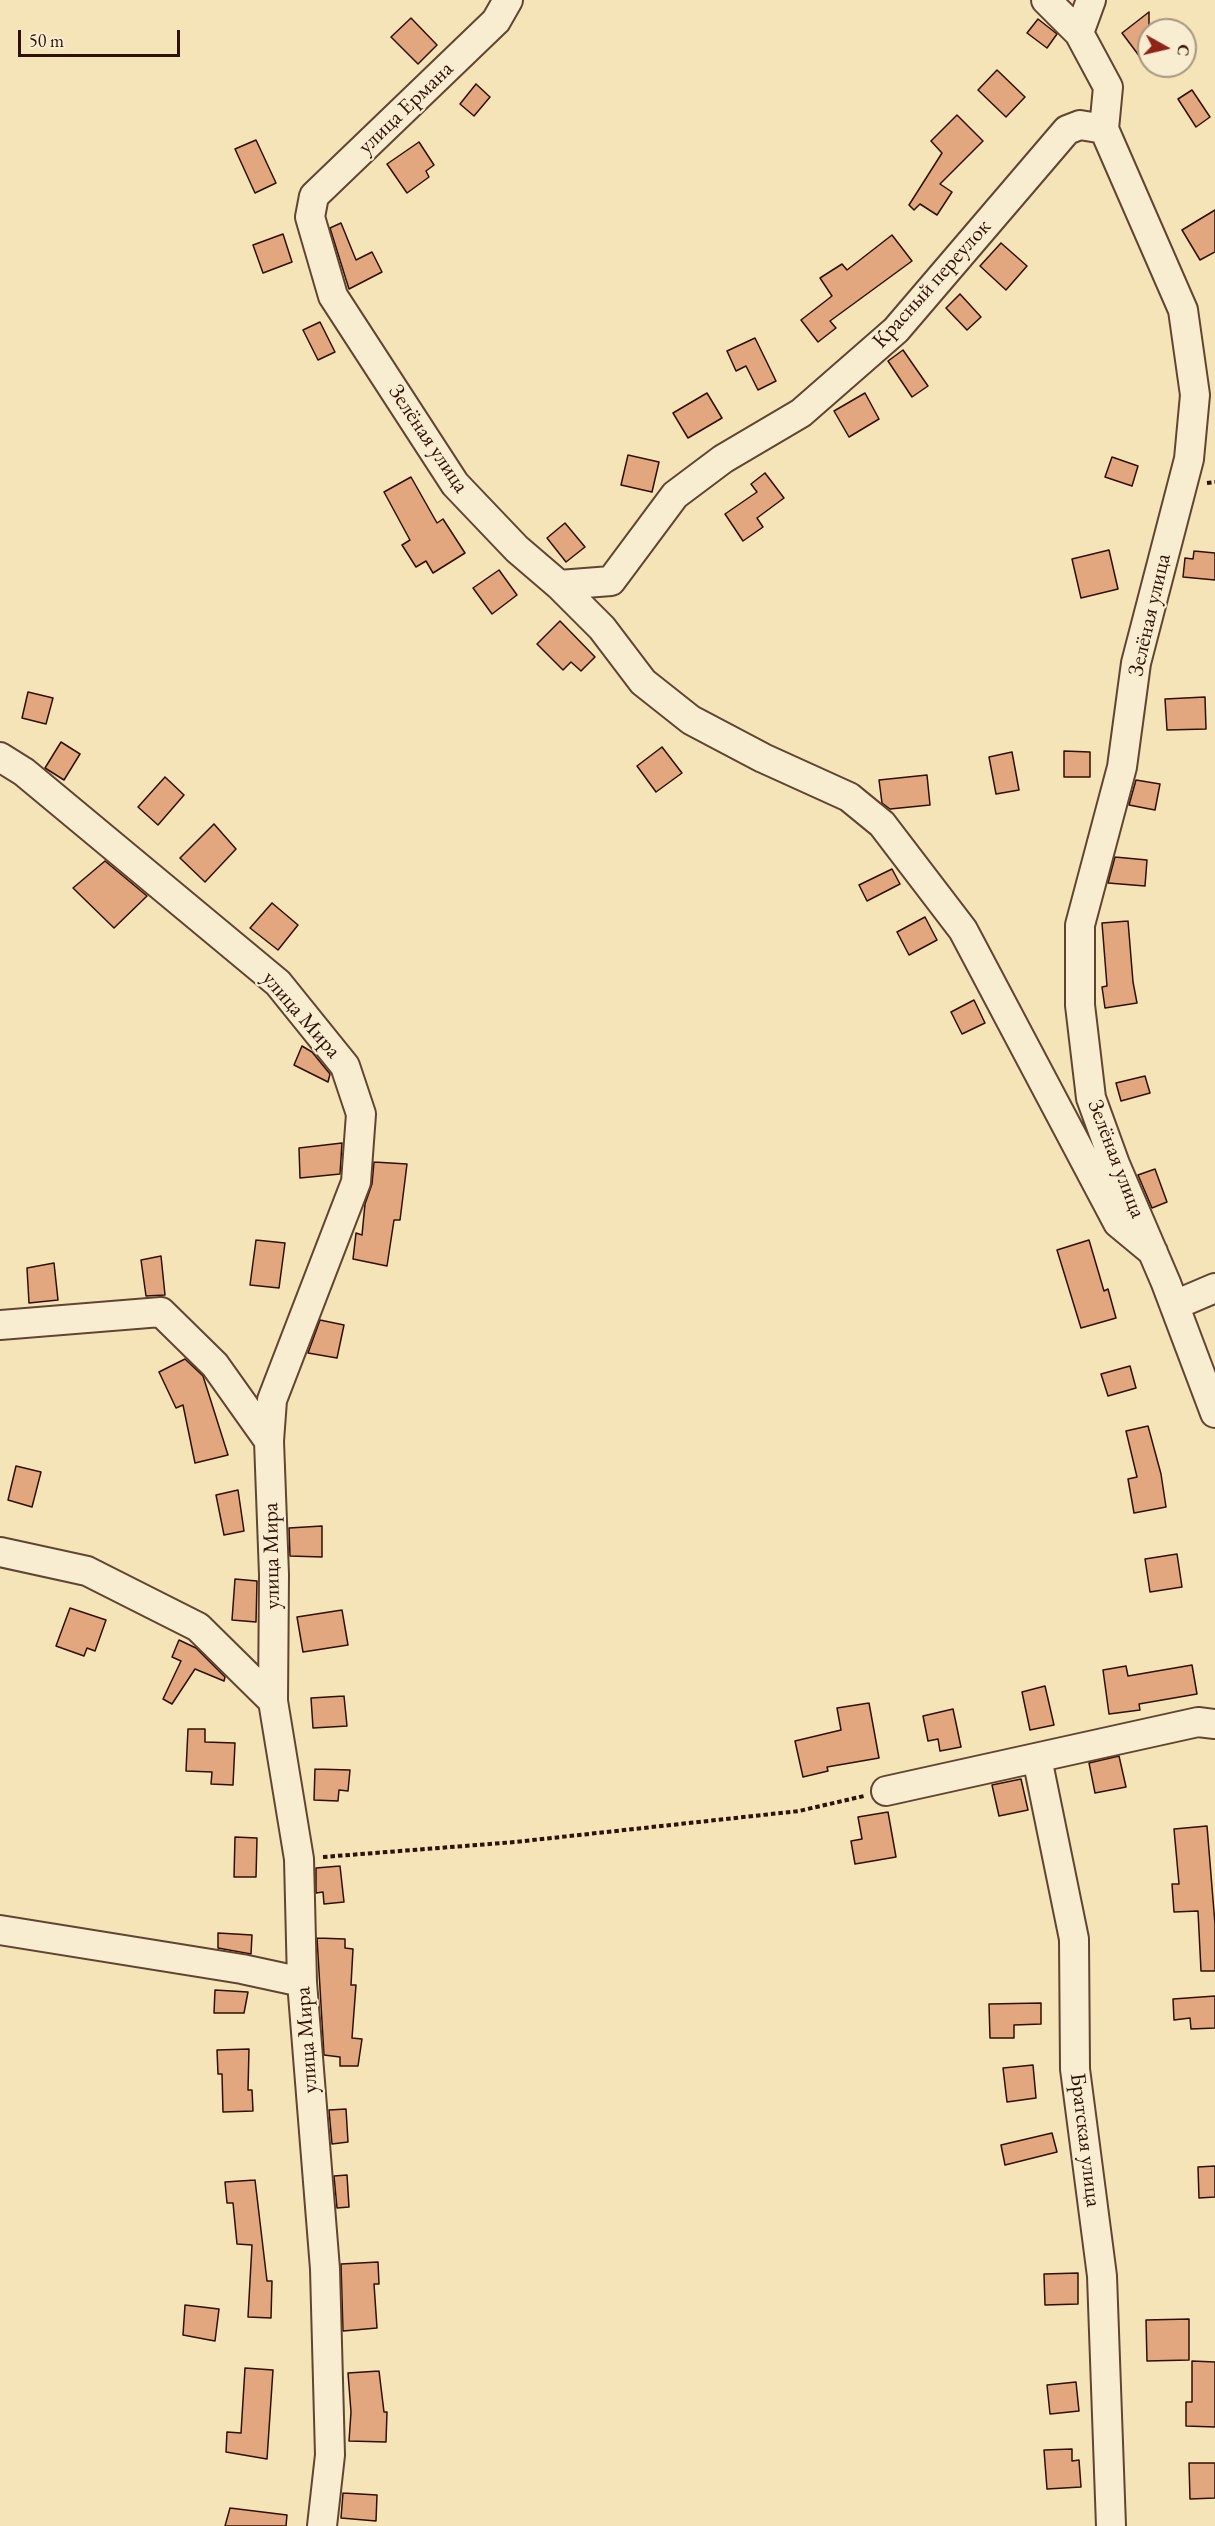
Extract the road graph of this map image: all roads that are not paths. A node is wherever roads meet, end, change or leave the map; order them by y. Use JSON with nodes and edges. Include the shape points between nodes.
{"nodes":[{"id":1,"x":508,"y":0,"type":"edge"},
{"id":2,"x":1046,"y":0,"type":"edge"},
{"id":3,"x":1091,"y":0,"type":"edge"},
{"id":4,"x":1078,"y":33,"type":"junction"},
{"id":5,"x":1104,"y":129,"type":"junction"},
{"id":6,"x":310,"y":217,"type":"joint"},
{"id":7,"x":1205,"y":393,"type":"edge"},
{"id":8,"x":611,"y":581,"type":"junction"},
{"id":9,"x":559,"y":585,"type":"junction"},
{"id":10,"x":602,"y":628,"type":"junction"},
{"id":11,"x":0,"y":757,"type":"edge"},
{"id":12,"x":1153,"y":1252,"type":"junction"},
{"id":13,"x":1215,"y":1288,"type":"edge"},
{"id":14,"x":1175,"y":1305,"type":"junction"},
{"id":15,"x":0,"y":1325,"type":"edge"},
{"id":16,"x":1215,"y":1413,"type":"edge"},
{"id":17,"x":269,"y":1441,"type":"junction"},
{"id":18,"x":0,"y":1552,"type":"edge"},
{"id":19,"x":273,"y":1701,"type":"junction"},
{"id":20,"x":1215,"y":1724,"type":"edge"},
{"id":21,"x":1037,"y":1758,"type":"junction"},
{"id":22,"x":886,"y":1791,"type":"road end"},
{"id":23,"x":0,"y":1930,"type":"edge"},
{"id":24,"x":302,"y":1982,"type":"junction"},
{"id":25,"x":322,"y":2526,"type":"edge"},
{"id":26,"x":1111,"y":2526,"type":"edge"}],
"edges":[{"from":1,"to":6,"type":"street","name":"улица Ермана","via":[[496,21],[314,196]]},
{"from":2,"to":4,"type":"street","name":"Зелёная улица"},
{"from":3,"to":4,"type":"street"},
{"from":4,"to":5,"type":"street","name":"Зелёная улица","via":[[1108,87]]},
{"from":5,"to":7,"type":"street","name":"Зелёная улица","via":[[1183,310]]},
{"from":5,"to":8,"type":"street","name":"Красный переулок","via":[[1080,126],[1067,130],[896,330],[801,413],[723,459],[675,495]]},
{"from":6,"to":9,"type":"street","name":"Зелёная улица","via":[[333,296],[455,484],[517,549]]},
{"from":7,"to":12,"type":"street","name":"Зелёная улица","via":[[1136,663],[1122,766],[1080,924],[1080,1005],[1091,1098]]},
{"from":8,"to":9,"type":"street"},
{"from":8,"to":10,"type":"street"},
{"from":9,"to":10,"type":"street","name":"Зелёная улица"},
{"from":10,"to":12,"type":"street","name":"Зелёная улица","via":[[643,682],[691,720],[763,759],[849,797],[882,824],[963,930],[1118,1223]]},
{"from":11,"to":17,"type":"street","name":"улица Мира","via":[[24,772],[278,983],[345,1066],[361,1114],[356,1182],[272,1400]]},
{"from":12,"to":14,"type":"street","name":"Зелёная улица"},
{"from":13,"to":14,"type":"street"},
{"from":14,"to":16,"type":"street","name":"Зелёная улица"},
{"from":15,"to":17,"type":"street","via":[[161,1312],[215,1365]]},
{"from":17,"to":19,"type":"street","name":"улица Мира"},
{"from":18,"to":19,"type":"street","via":[[87,1571],[198,1627]]},
{"from":19,"to":24,"type":"street","name":"улица Мира","via":[[299,1859]]},
{"from":20,"to":21,"type":"street","via":[[1198,1722]]},
{"from":21,"to":22,"type":"street"},
{"from":21,"to":26,"type":"street","name":"Братская улица","via":[[1074,1940],[1075,2069],[1102,2276]]},
{"from":23,"to":24,"type":"street"},
{"from":24,"to":25,"type":"street","name":"улица Мира","via":[[325,2281],[330,2455]]}]}
